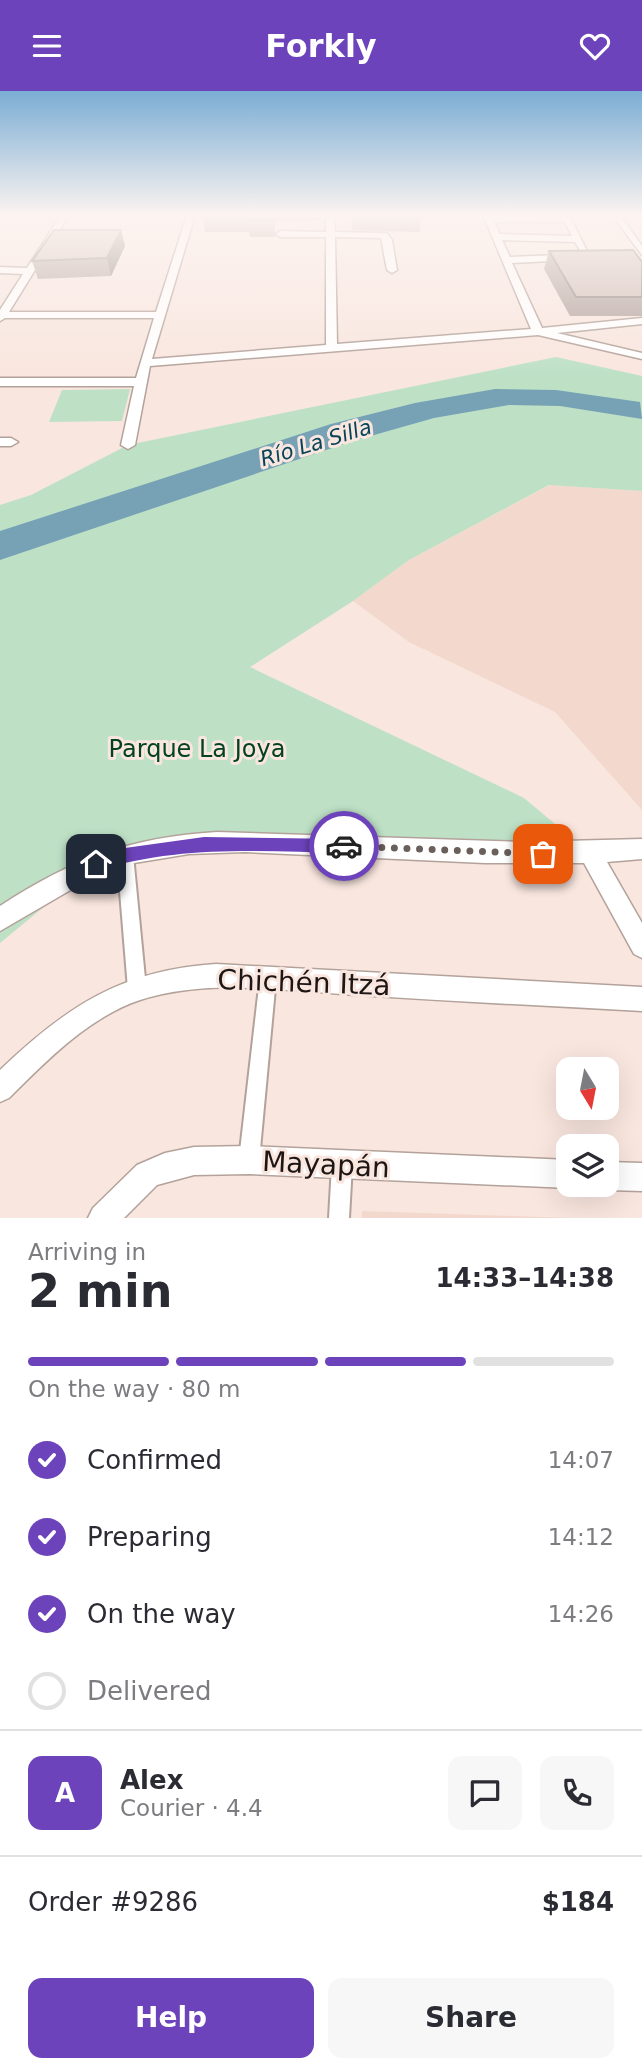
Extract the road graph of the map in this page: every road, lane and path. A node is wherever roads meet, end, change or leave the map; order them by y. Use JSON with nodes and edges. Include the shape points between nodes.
{"nodes":[{"id":1,"x":31,"y":268,"type":"edge"},
{"id":2,"x":175,"y":268,"type":"edge"},
{"id":3,"x":331,"y":268,"type":"edge"},
{"id":4,"x":509,"y":268,"type":"edge"},
{"id":5,"x":0,"y":270,"type":"edge"},
{"id":6,"x":29,"y":271,"type":"junction"},
{"id":7,"x":160,"y":315,"type":"junction"},
{"id":8,"x":1,"y":316,"type":"edge"},
{"id":9,"x":642,"y":321,"type":"edge"},
{"id":10,"x":613,"y":323,"type":"junction"},
{"id":11,"x":642,"y":327,"type":"edge"},
{"id":12,"x":538,"y":332,"type":"junction"},
{"id":13,"x":332,"y":348,"type":"junction"},
{"id":14,"x":642,"y":356,"type":"edge"},
{"id":15,"x":145,"y":363,"type":"junction"},
{"id":16,"x":0,"y":382,"type":"edge"},
{"id":17,"x":140,"y":382,"type":"junction"},
{"id":18,"x":128,"y":445,"type":"dead end"},
{"id":19,"x":642,"y":849,"type":"edge"},
{"id":20,"x":591,"y":854,"type":"junction"},
{"id":21,"x":125,"y":855,"type":"junction"},
{"id":22,"x":0,"y":919,"type":"edge"},
{"id":23,"x":642,"y":946,"type":"edge"},
{"id":24,"x":268,"y":978,"type":"junction"},
{"id":25,"x":137,"y":989,"type":"junction"},
{"id":26,"x":642,"y":999,"type":"edge"},
{"id":27,"x":0,"y":1089,"type":"edge"},
{"id":28,"x":249,"y":1160,"type":"junction"},
{"id":29,"x":342,"y":1165,"type":"junction"},
{"id":30,"x":556,"y":1173,"type":"edge"},
{"id":31,"x":619,"y":1176,"type":"edge"},
{"id":32,"x":642,"y":1177,"type":"edge"},
{"id":33,"x":103,"y":1218,"type":"edge"},
{"id":34,"x":339,"y":1218,"type":"edge"}],
"edges":[{"from":1,"to":6,"type":"street"},
{"from":2,"to":7,"type":"street"},
{"from":3,"to":13,"type":"street"},
{"from":4,"to":12,"type":"street"},
{"from":5,"to":6,"type":"street"},
{"from":6,"to":8,"type":"street"},
{"from":7,"to":8,"type":"street"},
{"from":7,"to":15,"type":"street"},
{"from":9,"to":10,"type":"street"},
{"from":10,"to":11,"type":"street"},
{"from":10,"to":12,"type":"street"},
{"from":12,"to":13,"type":"street"},
{"from":12,"to":14,"type":"street"},
{"from":13,"to":15,"type":"street"},
{"from":15,"to":17,"type":"street"},
{"from":16,"to":17,"type":"street"},
{"from":17,"to":18,"type":"street"},
{"from":19,"to":20,"type":"street"},
{"from":20,"to":21,"type":"street","via":[[221,842]]},
{"from":20,"to":23,"type":"street"},
{"from":21,"to":22,"type":"street","via":[[74,875]]},
{"from":21,"to":25,"type":"street"},
{"from":24,"to":25,"type":"street","name":"Chichén Itzá","via":[[210,978]]},
{"from":24,"to":26,"type":"street","name":"Chichén Itzá"},
{"from":24,"to":28,"type":"street"},
{"from":25,"to":27,"type":"street","name":"Chichén Itzá","via":[[61,1034]]},
{"from":28,"to":29,"type":"street","name":"Mayapán"},
{"from":28,"to":33,"type":"street","name":"Mayapán","via":[[194,1161],[165,1167],[133,1186]]},
{"from":29,"to":30,"type":"street","name":"Mayapán"},
{"from":29,"to":34,"type":"street"},
{"from":31,"to":32,"type":"street"}]}
